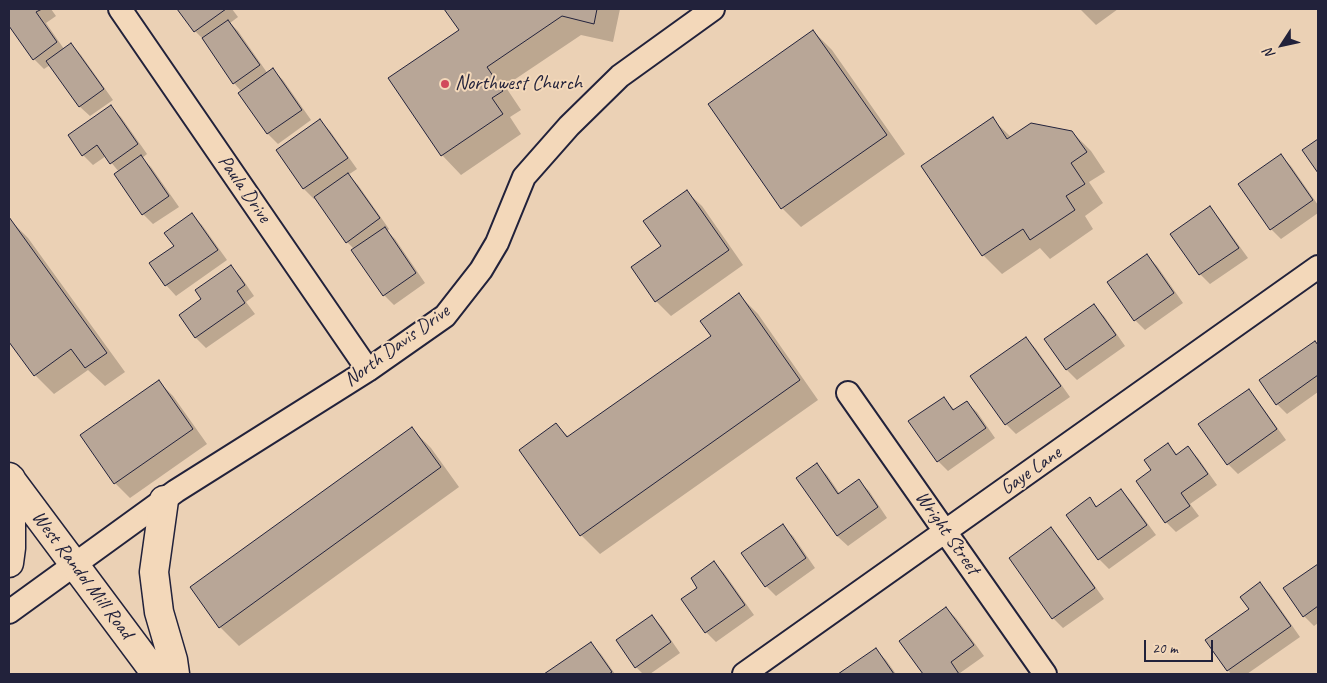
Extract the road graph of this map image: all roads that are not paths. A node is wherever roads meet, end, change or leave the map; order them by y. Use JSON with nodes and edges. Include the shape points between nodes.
{"nodes":[{"id":1,"x":120,"y":9,"type":"edge"},
{"id":2,"x":713,"y":9,"type":"edge"},
{"id":3,"x":1318,"y":267,"type":"edge"},
{"id":4,"x":368,"y":370,"type":"junction"},
{"id":5,"x":848,"y":393,"type":"dead end"},
{"id":6,"x":10,"y":478,"type":"edge"},
{"id":7,"x":164,"y":500,"type":"junction"},
{"id":8,"x":946,"y":532,"type":"junction"},
{"id":9,"x":9,"y":563,"type":"edge"},
{"id":10,"x":75,"y":564,"type":"junction"},
{"id":11,"x":9,"y":612,"type":"edge"},
{"id":12,"x":156,"y":674,"type":"edge"},
{"id":13,"x":175,"y":674,"type":"edge"},
{"id":14,"x":744,"y":674,"type":"edge"},
{"id":15,"x":1045,"y":674,"type":"edge"}],
"edges":[{"from":1,"to":4,"type":"street","name":"Paula Drive"},
{"from":2,"to":4,"type":"street","name":"North Davis Drive","via":[[620,76],[569,126],[524,177],[481,270],[445,316]]},
{"from":3,"to":8,"type":"street","name":"Gaye Lane"},
{"from":4,"to":7,"type":"street","name":"North Davis Drive"},
{"from":5,"to":8,"type":"street","name":"Wright Street"},
{"from":6,"to":9,"type":"main road"},
{"from":6,"to":10,"type":"main road","name":"West Randol Mill Road"},
{"from":7,"to":10,"type":"street","name":"North Davis Drive"},
{"from":7,"to":13,"type":"main road","via":[[154,572],[159,612]]},
{"from":8,"to":14,"type":"street","name":"Gaye Lane"},
{"from":8,"to":15,"type":"street","name":"Wright Street"},
{"from":10,"to":11,"type":"street","name":"North Davis Drive"},
{"from":10,"to":12,"type":"main road","name":"West Randol Mill Road"}]}
